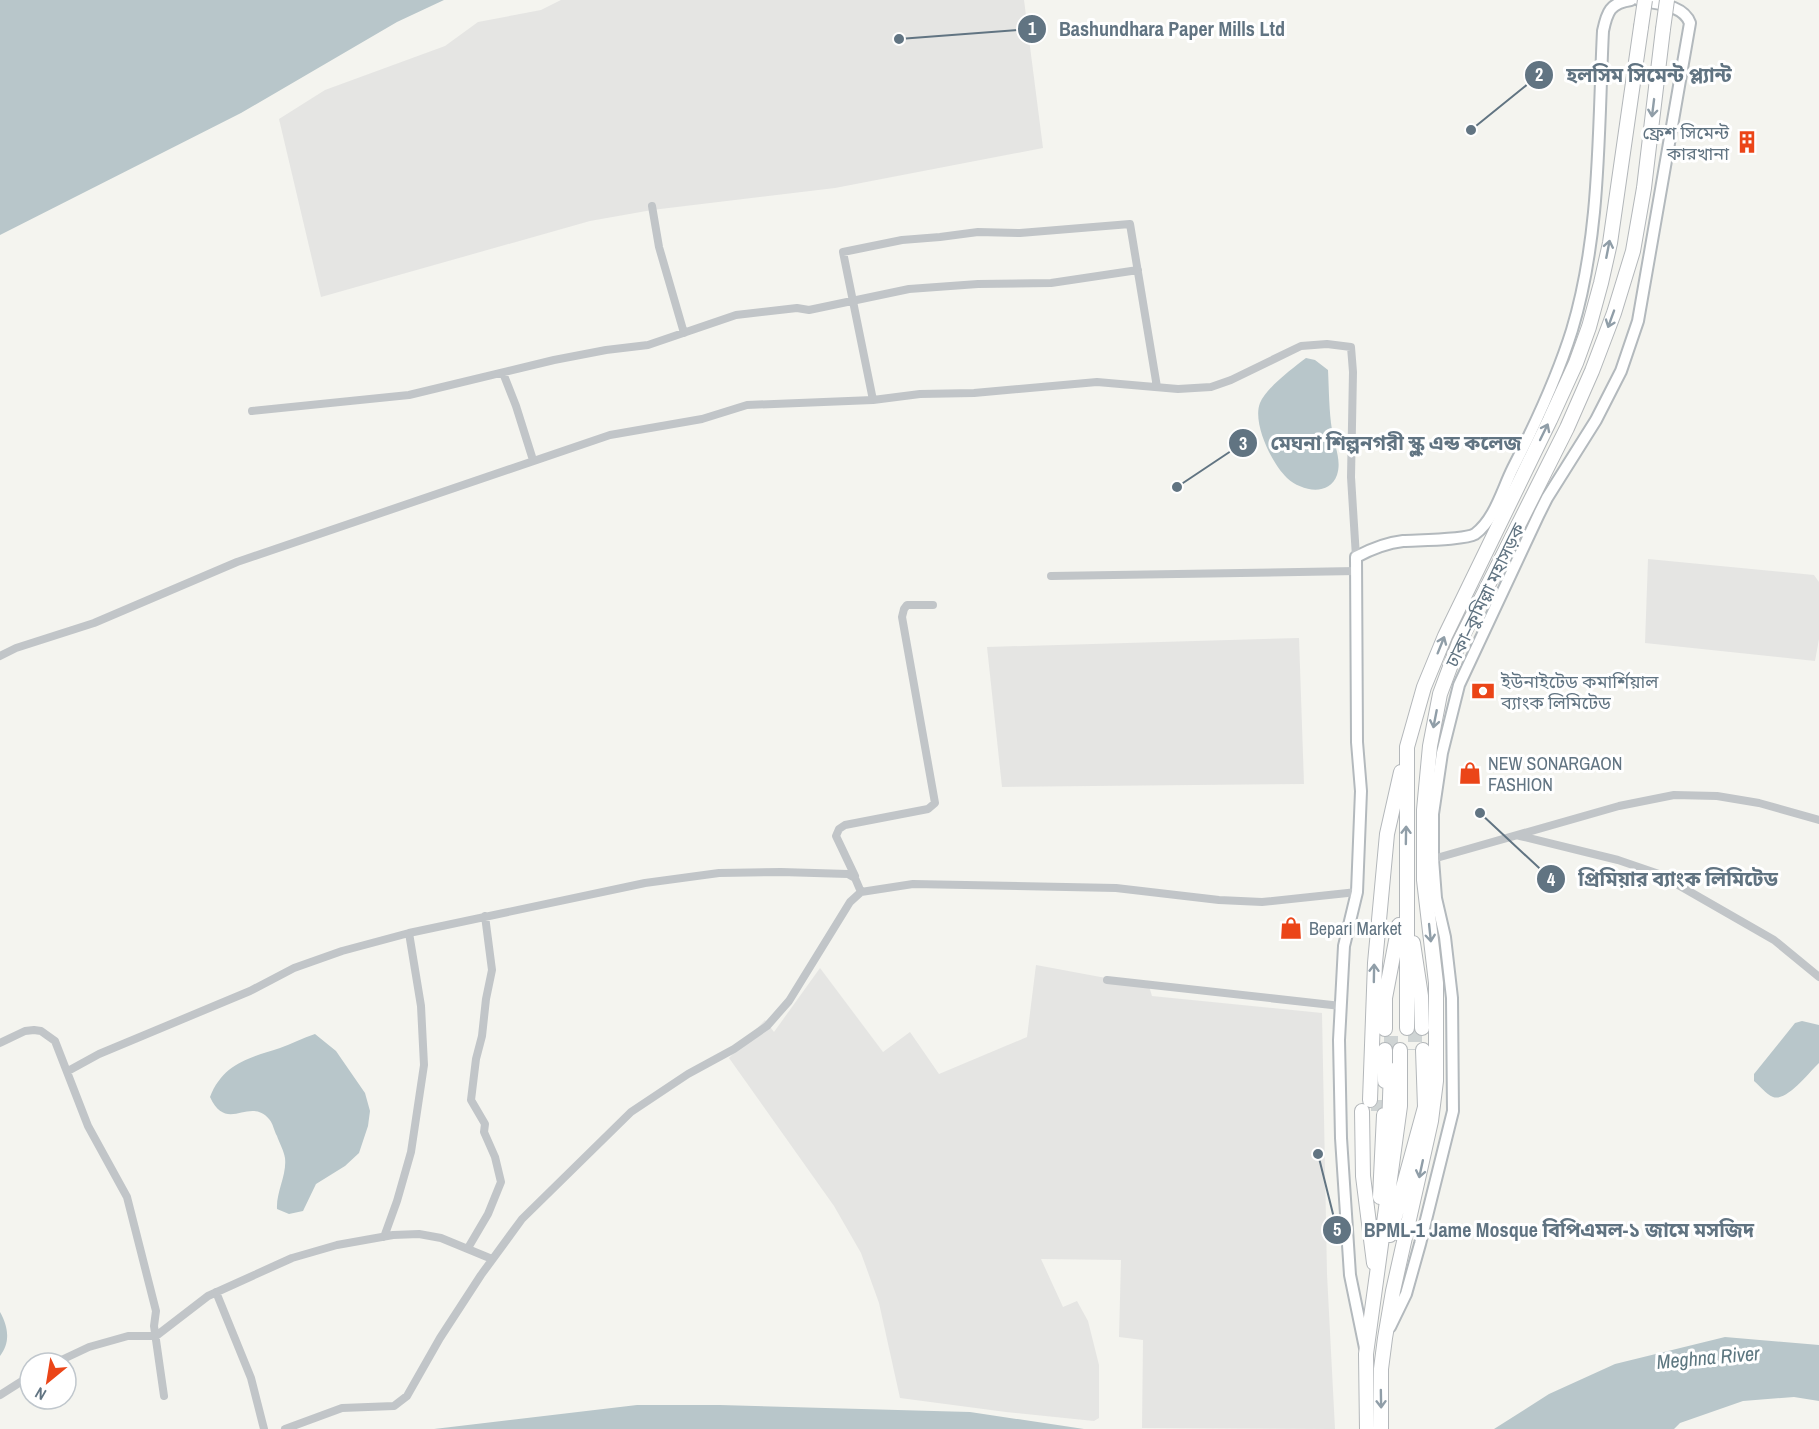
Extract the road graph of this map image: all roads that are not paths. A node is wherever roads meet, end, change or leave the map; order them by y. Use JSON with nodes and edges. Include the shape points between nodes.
{"nodes":[{"id":1,"x":1631,"y":0,"type":"edge"},
{"id":2,"x":1639,"y":0,"type":"edge"},
{"id":3,"x":1645,"y":0,"type":"edge"},
{"id":4,"x":1667,"y":0,"type":"edge"},
{"id":5,"x":651,"y":206,"type":"dead end"},
{"id":6,"x":1138,"y":270,"type":"junction"},
{"id":7,"x":853,"y":300,"type":"junction"},
{"id":8,"x":684,"y":333,"type":"junction"},
{"id":9,"x":503,"y":373,"type":"junction"},
{"id":10,"x":1157,"y":387,"type":"junction"},
{"id":11,"x":873,"y":400,"type":"junction"},
{"id":12,"x":252,"y":411,"type":"dead end"},
{"id":13,"x":533,"y":460,"type":"junction"},
{"id":14,"x":1356,"y":557,"type":"junction"},
{"id":15,"x":1356,"y":571,"type":"junction"},
{"id":16,"x":1051,"y":576,"type":"dead end"},
{"id":17,"x":933,"y":605,"type":"dead end"},
{"id":18,"x":0,"y":656,"type":"edge"},
{"id":19,"x":1407,"y":747,"type":"junction"},
{"id":20,"x":1819,"y":820,"type":"edge"},
{"id":21,"x":1519,"y":836,"type":"junction"},
{"id":22,"x":1432,"y":859,"type":"junction"},
{"id":23,"x":855,"y":878,"type":"junction"},
{"id":24,"x":861,"y":891,"type":"junction"},
{"id":25,"x":1357,"y":892,"type":"junction"},
{"id":26,"x":1405,"y":893,"type":"junction"},
{"id":27,"x":485,"y":916,"type":"junction"},
{"id":28,"x":409,"y":933,"type":"junction"},
{"id":29,"x":1819,"y":977,"type":"edge"},
{"id":30,"x":1107,"y":980,"type":"dead end"},
{"id":31,"x":1341,"y":1006,"type":"junction"},
{"id":32,"x":0,"y":1043,"type":"edge"},
{"id":33,"x":1399,"y":1050,"type":"junction"},
{"id":34,"x":68,"y":1071,"type":"junction"},
{"id":35,"x":384,"y":1237,"type":"junction"},
{"id":36,"x":468,"y":1248,"type":"junction"},
{"id":37,"x":492,"y":1259,"type":"junction"},
{"id":38,"x":1376,"y":1289,"type":"junction"},
{"id":39,"x":216,"y":1292,"type":"junction"},
{"id":40,"x":156,"y":1336,"type":"junction"},
{"id":41,"x":1385,"y":1338,"type":"junction"},
{"id":42,"x":78,"y":1352,"type":"edge"},
{"id":43,"x":1366,"y":1354,"type":"junction"},
{"id":44,"x":18,"y":1384,"type":"edge"},
{"id":45,"x":0,"y":1395,"type":"edge"},
{"id":46,"x":164,"y":1396,"type":"dead end"},
{"id":47,"x":264,"y":1429,"type":"edge"},
{"id":48,"x":285,"y":1429,"type":"edge"},
{"id":49,"x":1367,"y":1429,"type":"edge"},
{"id":50,"x":1382,"y":1429,"type":"edge"}],
"edges":[{"from":1,"to":14,"type":"street","via":[[1619,2],[1607,13],[1605,22],[1592,231],[1572,329],[1543,408],[1488,521],[1471,536],[1400,541],[1376,546]]},
{"from":2,"to":22,"type":"street","via":[[1670,6],[1689,22],[1638,321],[1616,381],[1547,498],[1459,685],[1437,784]]},
{"from":19,"to":3,"type":"highway","name":"ঢাকা–কুমিল্লা মহাসড়ক","one_way":true,"bridge":true,"via":[[1444,636],[1550,420],[1589,327],[1610,243]]},
{"from":4,"to":41,"type":"highway","name":"ঢাকা–কুমিল্লা মহাসড়ক","one_way":true,"bridge":true,"via":[[1644,188],[1633,251],[1614,313],[1567,428],[1459,643],[1440,694],[1424,810],[1424,880],[1436,983],[1436,1081]]},
{"from":5,"to":8,"type":"street","via":[[658,247]]},
{"from":6,"to":7,"type":"street","via":[[1051,283],[909,289]]},
{"from":6,"to":7,"type":"street","via":[[1130,224],[1020,233],[978,232],[902,240],[843,252]]},
{"from":6,"to":10,"type":"street"},
{"from":7,"to":8,"type":"street","via":[[808,310],[736,315]]},
{"from":7,"to":11,"type":"street"},
{"from":8,"to":9,"type":"street","via":[[648,345],[554,360]]},
{"from":9,"to":12,"type":"street","via":[[409,395]]},
{"from":9,"to":13,"type":"street"},
{"from":10,"to":11,"type":"street","via":[[1097,382]]},
{"from":10,"to":14,"type":"street","via":[[1211,387],[1301,346],[1351,347],[1351,477]]},
{"from":11,"to":13,"type":"street","via":[[747,405],[702,419],[610,435]]},
{"from":13,"to":18,"type":"street","via":[[237,562],[94,623]]},
{"from":14,"to":15,"type":"street"},
{"from":15,"to":16,"type":"street"},
{"from":15,"to":25,"type":"street","via":[[1361,791]]},
{"from":17,"to":23,"type":"street","via":[[908,605],[902,617],[935,803],[928,809],[839,829],[836,836]]},
{"from":26,"to":19,"type":"highway","name":"ঢাকা–কুমিল্লা মহাসড়ক","one_way":true},
{"from":33,"to":19,"type":"highway","name":"ঢাকা–কুমিল্লা মহাসড়ক","one_way":true,"via":[[1375,963],[1387,834]]},
{"from":20,"to":21,"type":"street","via":[[1759,803],[1717,796],[1674,795],[1619,806]]},
{"from":21,"to":22,"type":"street"},
{"from":21,"to":29,"type":"street","via":[[1659,874],[1774,940]]},
{"from":22,"to":41,"type":"street","via":[[1452,998],[1453,1111],[1406,1294]]},
{"from":23,"to":24,"type":"street"},
{"from":23,"to":27,"type":"street","via":[[832,873],[719,873],[645,883]]},
{"from":24,"to":25,"type":"street","via":[[913,884],[1018,885],[1116,888],[1262,902]]},
{"from":24,"to":37,"type":"street","via":[[850,902],[789,1001],[767,1026],[630,1112],[522,1219]]},
{"from":25,"to":31,"type":"street","via":[[1344,946]]},
{"from":26,"to":26,"type":"highway","name":"ঢাকা–কুমিল্লা মহাসড়ক","via":[[1385,998],[1403,1029]]},
{"from":27,"to":28,"type":"street"},
{"from":27,"to":36,"type":"street","via":[[492,970],[471,1100],[485,1124],[484,1132],[501,1182]]},
{"from":28,"to":34,"type":"street","via":[[294,968]]},
{"from":28,"to":35,"type":"street","via":[[421,1006],[424,1065],[411,1152]]},
{"from":30,"to":31,"type":"street"},
{"from":31,"to":43,"type":"street","via":[[1341,1138],[1350,1275]]},
{"from":32,"to":34,"type":"street","via":[[25,1031],[41,1031],[55,1041]]},
{"from":33,"to":38,"type":"highway","name":"ঢাকা–কুমিল্লা মহাসড়ক","via":[[1384,1106]]},
{"from":33,"to":38,"type":"highway","name":"ঢাকা–কুমিল্লা মহাসড়ক","via":[[1408,1106]]},
{"from":33,"to":38,"type":"highway","name":"ঢাকা–কুমিল্লা মহাসড়ক","via":[[1370,1106],[1370,1222]]},
{"from":34,"to":40,"type":"street","via":[[88,1126],[127,1197],[156,1311]]},
{"from":35,"to":36,"type":"street","via":[[419,1234]]},
{"from":35,"to":39,"type":"street","via":[[292,1258]]},
{"from":36,"to":37,"type":"street"},
{"from":37,"to":48,"type":"street","via":[[399,1403],[342,1408]]},
{"from":38,"to":43,"type":"highway","name":"ঢাকা–কুমিল্লা মহাসড়ক"},
{"from":39,"to":40,"type":"street"},
{"from":39,"to":47,"type":"street","via":[[251,1378]]},
{"from":40,"to":42,"type":"street","via":[[128,1336]]},
{"from":40,"to":46,"type":"street"},
{"from":41,"to":50,"type":"highway","name":"ঢাকা–কুমিল্লা মহাসড়ক","one_way":true},
{"from":43,"to":49,"type":"highway","name":"ঢাকা–কুমিল্লা মহাসড়ক"},
{"from":44,"to":45,"type":"street"}]}
